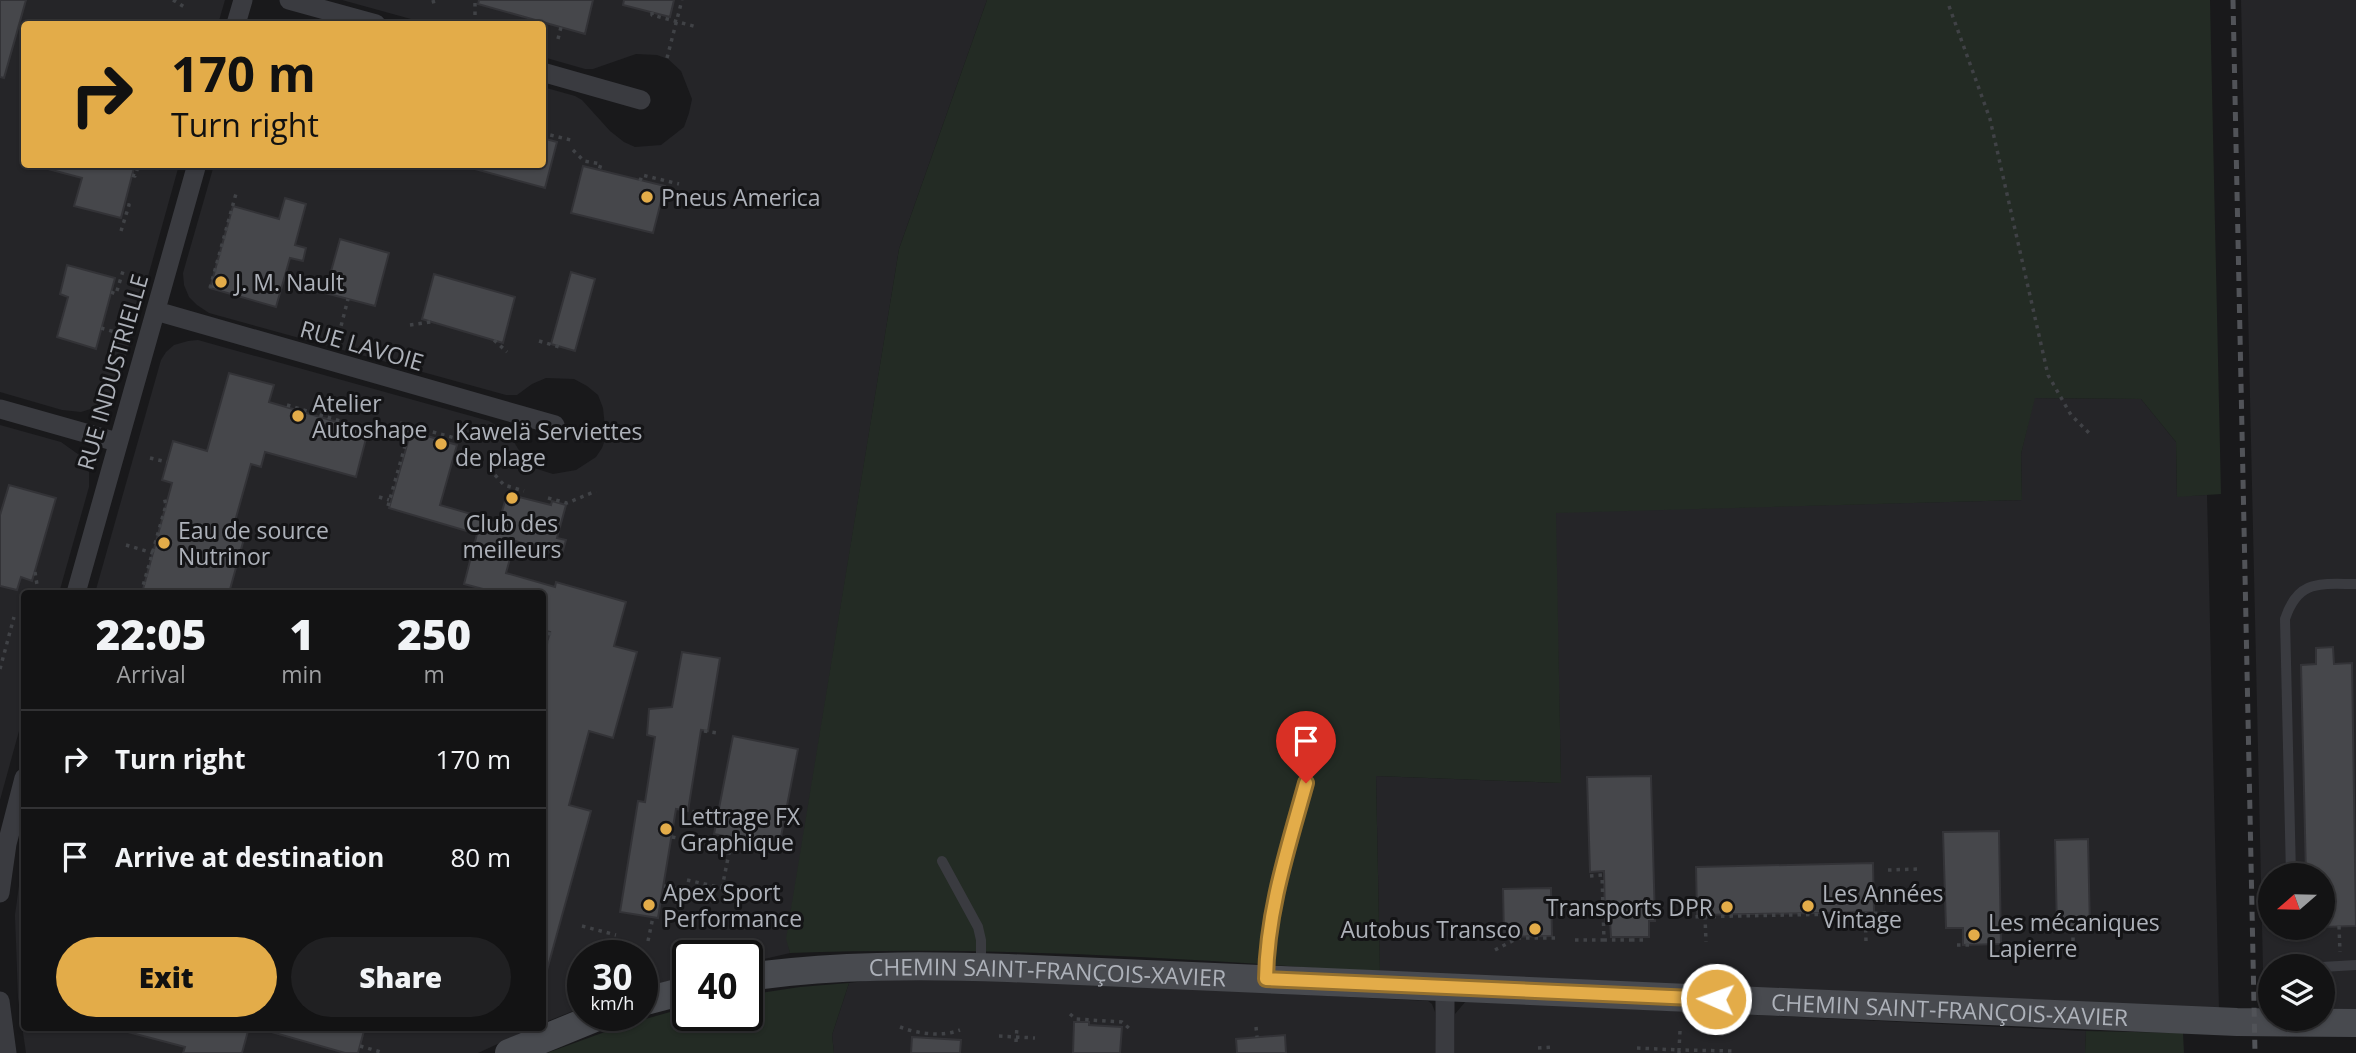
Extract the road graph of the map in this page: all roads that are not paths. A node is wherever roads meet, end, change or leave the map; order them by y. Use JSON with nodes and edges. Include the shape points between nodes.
{"nodes":[{"id":1,"x":243,"y":0,"type":"edge"},
{"id":2,"x":289,"y":0,"type":"edge"},
{"id":3,"x":237,"y":21,"type":"edge"},
{"id":4,"x":365,"y":21,"type":"edge"},
{"id":5,"x":546,"y":73,"type":"edge"},
{"id":6,"x":641,"y":100,"type":"dead end"},
{"id":7,"x":196,"y":168,"type":"edge"},
{"id":8,"x":156,"y":311,"type":"junction"},
{"id":9,"x":0,"y":409,"type":"edge"},
{"id":10,"x":555,"y":425,"type":"dead end"},
{"id":11,"x":117,"y":442,"type":"junction"},
{"id":12,"x":2356,"y":584,"type":"edge"},
{"id":13,"x":77,"y":590,"type":"edge"},
{"id":14,"x":1306,"y":783,"type":"dead end"},
{"id":15,"x":21,"y":790,"type":"edge"},
{"id":16,"x":942,"y":862,"type":"dead end"},
{"id":17,"x":2291,"y":863,"type":"edge"},
{"id":18,"x":0,"y":893,"type":"edge"},
{"id":19,"x":2356,"y":965,"type":"edge"},
{"id":20,"x":2335,"y":966,"type":"edge"},
{"id":21,"x":981,"y":967,"type":"junction"},
{"id":22,"x":763,"y":975,"type":"edge"},
{"id":23,"x":1266,"y":979,"type":"junction"},
{"id":24,"x":1445,"y":987,"type":"junction"},
{"id":25,"x":0,"y":1000,"type":"edge"},
{"id":26,"x":2356,"y":1023,"type":"edge"},
{"id":27,"x":567,"y":1029,"type":"edge"},
{"id":28,"x":7,"y":1053,"type":"edge"},
{"id":29,"x":509,"y":1053,"type":"edge"},
{"id":30,"x":1445,"y":1053,"type":"edge"}],
"edges":[{"from":1,"to":3,"type":"street"},
{"from":2,"to":4,"type":"street"},
{"from":5,"to":6,"type":"street"},
{"from":7,"to":8,"type":"street","name":"RUE INDUSTRIELLE"},
{"from":8,"to":10,"type":"street","name":"RUE LAVOIE"},
{"from":8,"to":11,"type":"street","name":"RUE INDUSTRIELLE"},
{"from":9,"to":11,"type":"street"},
{"from":11,"to":13,"type":"street","name":"RUE INDUSTRIELLE"},
{"from":12,"to":17,"type":"lane","via":[[2308,587],[2288,608],[2285,619]]},
{"from":14,"to":23,"type":"lane","via":[[1274,898]]},
{"from":15,"to":18,"type":"street"},
{"from":16,"to":21,"type":"lane","via":[[978,926]]},
{"from":19,"to":20,"type":"lane"},
{"from":21,"to":22,"type":"street","name":"CHEMIN SAINT-FRANÇOIS-XAVIER","via":[[852,967]]},
{"from":21,"to":23,"type":"street","name":"CHEMIN SAINT-FRANÇOIS-XAVIER"},
{"from":23,"to":24,"type":"street","name":"CHEMIN SAINT-FRANÇOIS-XAVIER"},
{"from":24,"to":26,"type":"street","name":"CHEMIN SAINT-FRANÇOIS-XAVIER","via":[[2237,1022]]},
{"from":24,"to":30,"type":"street"},
{"from":25,"to":28,"type":"street"},
{"from":27,"to":29,"type":"street"}]}
